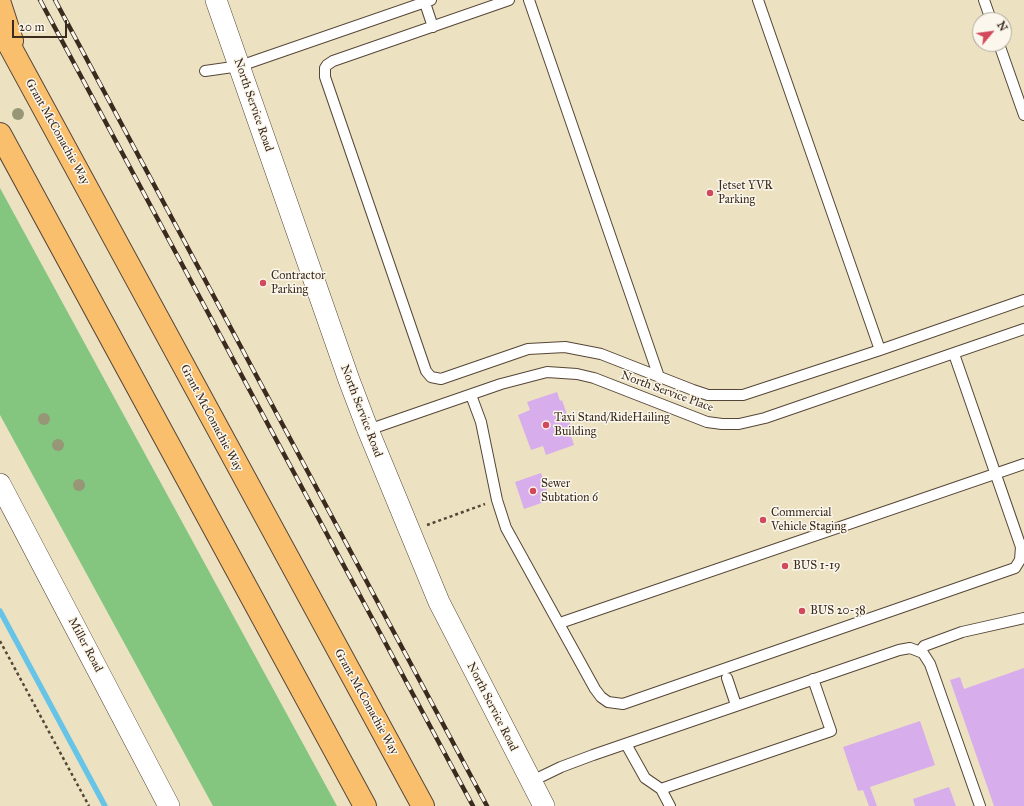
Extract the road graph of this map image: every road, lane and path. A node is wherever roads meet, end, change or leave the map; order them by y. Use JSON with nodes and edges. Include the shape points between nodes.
{"nodes":[{"id":1,"x":216,"y":0,"type":"edge"},
{"id":2,"x":509,"y":0,"type":"edge"},
{"id":3,"x":529,"y":0,"type":"edge"},
{"id":4,"x":758,"y":0,"type":"edge"},
{"id":5,"x":984,"y":0,"type":"edge"},
{"id":6,"x":428,"y":2,"type":"edge"},
{"id":7,"x":0,"y":4,"type":"edge"},
{"id":8,"x":988,"y":12,"type":"edge"},
{"id":9,"x":433,"y":27,"type":"junction"},
{"id":10,"x":0,"y":28,"type":"edge"},
{"id":11,"x":1002,"y":52,"type":"edge"},
{"id":12,"x":240,"y":66,"type":"junction"},
{"id":13,"x":204,"y":71,"type":"dead end"},
{"id":14,"x":24,"y":72,"type":"junction"},
{"id":15,"x":1024,"y":115,"type":"edge"},
{"id":16,"x":0,"y":134,"type":"edge"},
{"id":17,"x":1024,"y":300,"type":"edge"},
{"id":18,"x":1024,"y":329,"type":"edge"},
{"id":19,"x":880,"y":350,"type":"junction"},
{"id":20,"x":954,"y":354,"type":"junction"},
{"id":21,"x":659,"y":377,"type":"junction"},
{"id":22,"x":471,"y":395,"type":"junction"},
{"id":23,"x":368,"y":430,"type":"junction"},
{"id":24,"x":1024,"y":464,"type":"edge"},
{"id":25,"x":996,"y":474,"type":"junction"},
{"id":26,"x":0,"y":484,"type":"edge"},
{"id":27,"x":497,"y":500,"type":"junction"},
{"id":28,"x":410,"y":532,"type":"junction"},
{"id":29,"x":1024,"y":618,"type":"edge"},
{"id":30,"x":560,"y":623,"type":"junction"},
{"id":31,"x":0,"y":641,"type":"edge"},
{"id":32,"x":920,"y":651,"type":"junction"},
{"id":33,"x":727,"y":678,"type":"dead end"},
{"id":34,"x":813,"y":679,"type":"junction"},
{"id":35,"x":736,"y":705,"type":"junction"},
{"id":36,"x":626,"y":744,"type":"junction"},
{"id":37,"x":530,"y":782,"type":"junction"},
{"id":38,"x":661,"y":789,"type":"junction"},
{"id":39,"x":89,"y":806,"type":"edge"},
{"id":40,"x":170,"y":806,"type":"edge"},
{"id":41,"x":365,"y":806,"type":"edge"},
{"id":42,"x":423,"y":806,"type":"edge"},
{"id":43,"x":544,"y":806,"type":"edge"},
{"id":44,"x":670,"y":806,"type":"edge"},
{"id":45,"x":980,"y":806,"type":"edge"}],
"edges":[{"from":1,"to":12,"type":"street","name":"North Service Road"},
{"from":2,"to":9,"type":"lane"},
{"from":3,"to":21,"type":"lane"},
{"from":4,"to":19,"type":"lane"},
{"from":5,"to":8,"type":"lane"},
{"from":6,"to":9,"type":"lane"},
{"from":6,"to":12,"type":"lane"},
{"from":7,"to":14,"type":"main road"},
{"from":9,"to":21,"type":"lane","via":[[333,61],[327,65],[324,72],[426,371],[434,379],[441,379],[528,349],[565,347],[601,354]]},
{"from":10,"to":14,"type":"main road","name":"Grant McConachie Way"},
{"from":11,"to":15,"type":"lane"},
{"from":12,"to":13,"type":"lane"},
{"from":12,"to":23,"type":"street","name":"North Service Road"},
{"from":14,"to":42,"type":"main road","name":"Grant McConachie Way"},
{"from":16,"to":41,"type":"main road"},
{"from":17,"to":19,"type":"lane"},
{"from":18,"to":20,"type":"lane","name":"North Service Place"},
{"from":19,"to":21,"type":"lane","via":[[743,395],[708,395]]},
{"from":20,"to":22,"type":"lane","name":"North Service Place","via":[[765,418],[739,424],[707,422],[594,378],[577,374],[534,374]]},
{"from":20,"to":25,"type":"lane"},
{"from":22,"to":23,"type":"lane","name":"North Service Place"},
{"from":22,"to":27,"type":"lane","via":[[481,422]]},
{"from":23,"to":28,"type":"street","name":"North Service Road"},
{"from":24,"to":25,"type":"lane"},
{"from":25,"to":30,"type":"lane"},
{"from":25,"to":30,"type":"lane","via":[[1021,547],[1020,560],[1015,568],[632,702],[616,703],[601,697]]},
{"from":26,"to":40,"type":"street","name":"Miller Road"},
{"from":27,"to":28,"type":"path"},
{"from":27,"to":30,"type":"lane","via":[[509,533]]},
{"from":28,"to":37,"type":"street","name":"North Service Road","via":[[439,602]]},
{"from":29,"to":32,"type":"lane","via":[[962,632],[924,646]]},
{"from":31,"to":39,"type":"path"},
{"from":32,"to":34,"type":"lane","via":[[910,648],[899,650]]},
{"from":32,"to":45,"type":"lane","via":[[932,671]]},
{"from":33,"to":35,"type":"lane"},
{"from":34,"to":35,"type":"lane"},
{"from":34,"to":38,"type":"lane","via":[[831,731]]},
{"from":35,"to":36,"type":"lane"},
{"from":36,"to":37,"type":"lane","via":[[561,767]]},
{"from":36,"to":38,"type":"lane","via":[[645,778]]},
{"from":37,"to":43,"type":"street","name":"North Service Road"},
{"from":38,"to":44,"type":"lane"}]}
